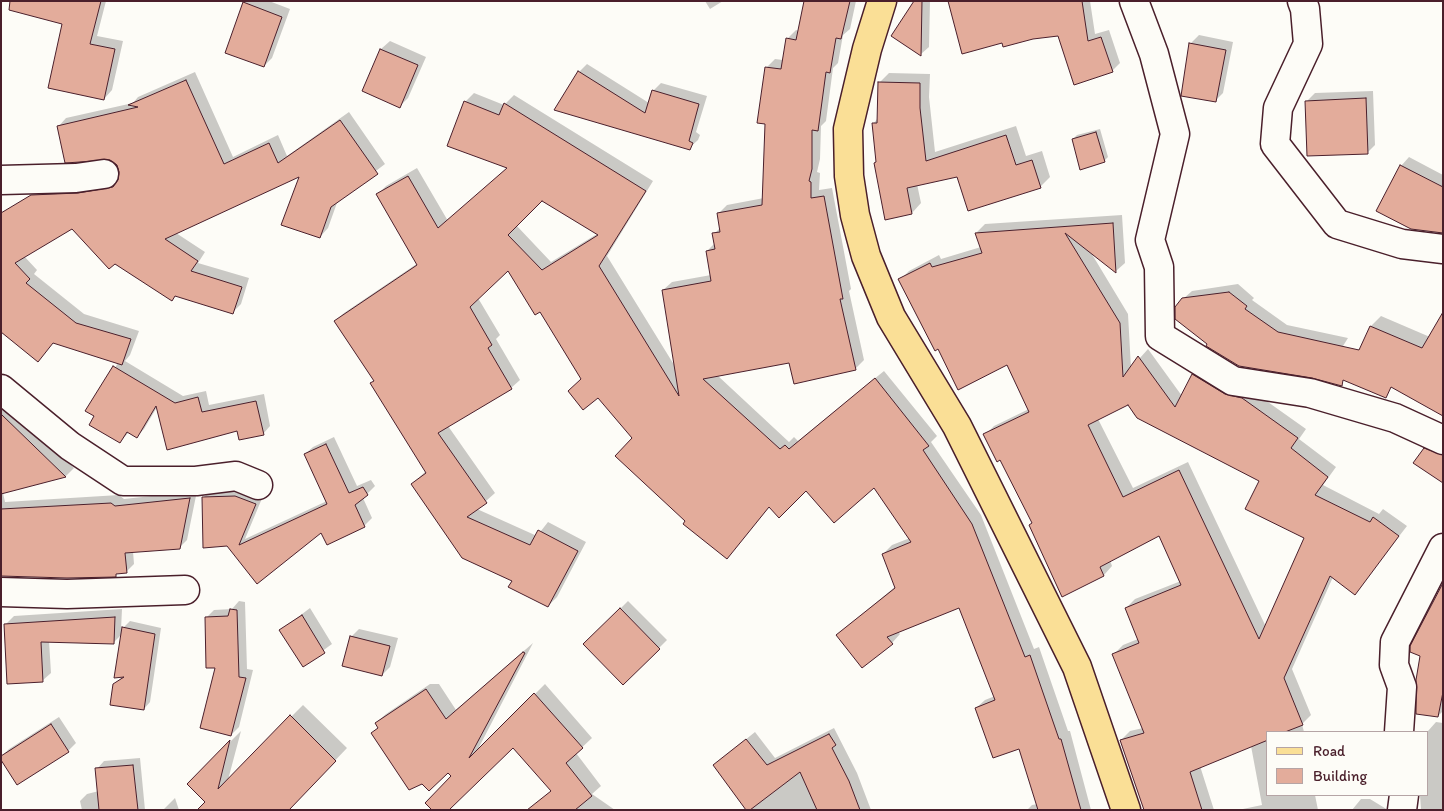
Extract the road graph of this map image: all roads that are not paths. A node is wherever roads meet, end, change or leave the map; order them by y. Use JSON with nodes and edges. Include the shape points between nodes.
{"nodes":[{"id":1,"x":882,"y":1,"type":"edge"},
{"id":2,"x":1134,"y":1,"type":"edge"},
{"id":3,"x":1302,"y":1,"type":"edge"},
{"id":4,"x":104,"y":174,"type":"dead end"},
{"id":5,"x":1,"y":180,"type":"edge"},
{"id":6,"x":1443,"y":249,"type":"edge"},
{"id":7,"x":1,"y":389,"type":"edge"},
{"id":8,"x":1443,"y":440,"type":"edge"},
{"id":9,"x":258,"y":484,"type":"dead end"},
{"id":10,"x":1443,"y":548,"type":"edge"},
{"id":11,"x":186,"y":590,"type":"dead end"},
{"id":12,"x":1,"y":592,"type":"edge"},
{"id":13,"x":1400,"y":731,"type":"edge"},
{"id":14,"x":1404,"y":796,"type":"edge"},
{"id":15,"x":1126,"y":810,"type":"edge"},
{"id":16,"x":1402,"y":810,"type":"edge"}],
"edges":[{"from":1,"to":15,"type":"main road","via":[[866,49],[848,130],[849,176],[866,256],[891,317],[957,426],[1077,667]]},
{"from":2,"to":8,"type":"street","via":[[1154,54],[1175,134],[1150,240],[1159,267],[1160,336],[1233,381],[1310,393],[1395,418]]},
{"from":3,"to":6,"type":"street","via":[[1308,44],[1278,108],[1276,144],[1337,224],[1402,244]]},
{"from":4,"to":5,"type":"street"},
{"from":7,"to":9,"type":"street","via":[[70,446],[123,481],[196,482],[236,476]]},
{"from":10,"to":13,"type":"street","via":[[1395,642],[1394,665],[1402,687]]},
{"from":11,"to":12,"type":"street","via":[[67,594]]},
{"from":14,"to":16,"type":"street"}]}
